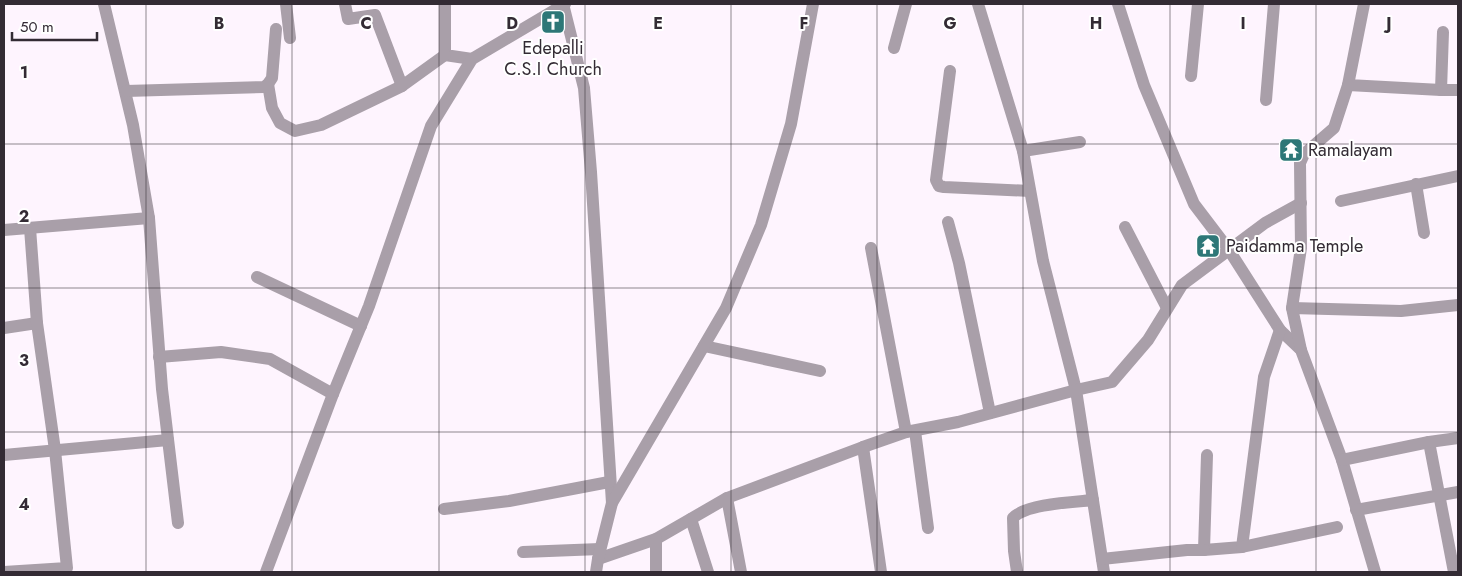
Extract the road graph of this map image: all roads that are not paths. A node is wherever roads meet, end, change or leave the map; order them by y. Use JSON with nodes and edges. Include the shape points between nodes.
{"nodes":[{"id":1,"x":104,"y":4,"type":"edge"},
{"id":2,"x":286,"y":4,"type":"edge"},
{"id":3,"x":345,"y":4,"type":"edge"},
{"id":4,"x":445,"y":4,"type":"edge"},
{"id":5,"x":564,"y":4,"type":"edge"},
{"id":6,"x":813,"y":4,"type":"edge"},
{"id":7,"x":906,"y":4,"type":"edge"},
{"id":8,"x":978,"y":4,"type":"edge"},
{"id":9,"x":1118,"y":4,"type":"edge"},
{"id":10,"x":1198,"y":4,"type":"edge"},
{"id":11,"x":1274,"y":4,"type":"edge"},
{"id":12,"x":1364,"y":4,"type":"edge"},
{"id":13,"x":276,"y":29,"type":"dead end"},
{"id":14,"x":1443,"y":32,"type":"dead end"},
{"id":15,"x":290,"y":38,"type":"dead end"},
{"id":16,"x":894,"y":48,"type":"dead end"},
{"id":17,"x":445,"y":55,"type":"junction"},
{"id":18,"x":472,"y":59,"type":"junction"},
{"id":19,"x":950,"y":71,"type":"dead end"},
{"id":20,"x":1191,"y":76,"type":"dead end"},
{"id":21,"x":268,"y":84,"type":"junction"},
{"id":22,"x":1348,"y":85,"type":"junction"},
{"id":23,"x":402,"y":86,"type":"junction"},
{"id":24,"x":1441,"y":90,"type":"junction"},
{"id":25,"x":1458,"y":90,"type":"edge"},
{"id":26,"x":126,"y":91,"type":"junction"},
{"id":27,"x":1266,"y":100,"type":"dead end"},
{"id":28,"x":1080,"y":142,"type":"dead end"},
{"id":29,"x":1024,"y":151,"type":"junction"},
{"id":30,"x":1458,"y":176,"type":"edge"},
{"id":31,"x":1416,"y":184,"type":"junction"},
{"id":32,"x":1030,"y":191,"type":"junction"},
{"id":33,"x":1341,"y":201,"type":"dead end"},
{"id":34,"x":1302,"y":203,"type":"junction"},
{"id":35,"x":149,"y":218,"type":"junction"},
{"id":36,"x":948,"y":222,"type":"dead end"},
{"id":37,"x":1125,"y":227,"type":"dead end"},
{"id":38,"x":30,"y":228,"type":"junction"},
{"id":39,"x":4,"y":230,"type":"edge"},
{"id":40,"x":1424,"y":233,"type":"dead end"},
{"id":41,"x":871,"y":248,"type":"dead end"},
{"id":42,"x":1229,"y":250,"type":"junction"},
{"id":43,"x":257,"y":277,"type":"dead end"},
{"id":44,"x":1458,"y":305,"type":"edge"},
{"id":45,"x":1167,"y":308,"type":"junction"},
{"id":46,"x":1292,"y":308,"type":"junction"},
{"id":47,"x":37,"y":323,"type":"junction"},
{"id":48,"x":361,"y":326,"type":"junction"},
{"id":49,"x":4,"y":328,"type":"edge"},
{"id":50,"x":1280,"y":330,"type":"junction"},
{"id":51,"x":704,"y":346,"type":"junction"},
{"id":52,"x":1301,"y":350,"type":"junction"},
{"id":53,"x":159,"y":356,"type":"junction"},
{"id":54,"x":820,"y":371,"type":"dead end"},
{"id":55,"x":1076,"y":390,"type":"junction"},
{"id":56,"x":333,"y":394,"type":"junction"},
{"id":57,"x":990,"y":413,"type":"junction"},
{"id":58,"x":911,"y":432,"type":"junction"},
{"id":59,"x":1458,"y":438,"type":"edge"},
{"id":60,"x":168,"y":440,"type":"junction"},
{"id":61,"x":1429,"y":442,"type":"junction"},
{"id":62,"x":863,"y":447,"type":"junction"},
{"id":63,"x":55,"y":450,"type":"junction"},
{"id":64,"x":4,"y":455,"type":"edge"},
{"id":65,"x":1206,"y":455,"type":"dead end"},
{"id":66,"x":1342,"y":460,"type":"junction"},
{"id":67,"x":610,"y":482,"type":"junction"},
{"id":68,"x":1458,"y":492,"type":"edge"},
{"id":69,"x":1439,"y":495,"type":"junction"},
{"id":70,"x":727,"y":498,"type":"junction"},
{"id":71,"x":1093,"y":500,"type":"junction"},
{"id":72,"x":612,"y":503,"type":"junction"},
{"id":73,"x":444,"y":509,"type":"dead end"},
{"id":74,"x":1356,"y":510,"type":"junction"},
{"id":75,"x":691,"y":519,"type":"junction"},
{"id":76,"x":178,"y":523,"type":"dead end"},
{"id":77,"x":1337,"y":527,"type":"dead end"},
{"id":78,"x":928,"y":528,"type":"dead end"},
{"id":79,"x":656,"y":539,"type":"junction"},
{"id":80,"x":1242,"y":547,"type":"junction"},
{"id":81,"x":1204,"y":550,"type":"junction"},
{"id":82,"x":523,"y":552,"type":"dead end"},
{"id":83,"x":599,"y":554,"type":"junction"},
{"id":84,"x":1102,"y":559,"type":"junction"},
{"id":85,"x":4,"y":572,"type":"edge"},
{"id":86,"x":266,"y":572,"type":"edge"},
{"id":87,"x":596,"y":572,"type":"edge"},
{"id":88,"x":656,"y":572,"type":"edge"},
{"id":89,"x":708,"y":572,"type":"edge"},
{"id":90,"x":741,"y":572,"type":"edge"},
{"id":91,"x":881,"y":572,"type":"edge"},
{"id":92,"x":1017,"y":572,"type":"edge"},
{"id":93,"x":1104,"y":572,"type":"edge"},
{"id":94,"x":1375,"y":572,"type":"edge"},
{"id":95,"x":1454,"y":572,"type":"edge"}],
"edges":[{"from":1,"to":26,"type":"street"},
{"from":2,"to":15,"type":"street"},
{"from":3,"to":23,"type":"street","via":[[348,20],[375,15]]},
{"from":4,"to":17,"type":"street"},
{"from":5,"to":18,"type":"street"},
{"from":5,"to":67,"type":"street","via":[[584,88]]},
{"from":6,"to":51,"type":"street","via":[[791,124],[761,225],[726,308]]},
{"from":7,"to":16,"type":"street"},
{"from":8,"to":29,"type":"street"},
{"from":9,"to":42,"type":"street","via":[[1144,85],[1194,204]]},
{"from":10,"to":20,"type":"street"},
{"from":11,"to":27,"type":"street"},
{"from":12,"to":22,"type":"street"},
{"from":13,"to":21,"type":"street","via":[[272,78]]},
{"from":14,"to":24,"type":"street"},
{"from":17,"to":18,"type":"street"},
{"from":17,"to":23,"type":"street"},
{"from":18,"to":48,"type":"street","via":[[431,126]]},
{"from":19,"to":32,"type":"street","via":[[936,180],[939,186]]},
{"from":21,"to":23,"type":"street","via":[[272,108],[280,123],[295,131],[321,125]]},
{"from":21,"to":26,"type":"street","via":[[264,87]]},
{"from":22,"to":24,"type":"street"},
{"from":22,"to":34,"type":"street","via":[[1334,128],[1301,158]]},
{"from":24,"to":25,"type":"street"},
{"from":26,"to":35,"type":"street"},
{"from":28,"to":29,"type":"street"},
{"from":29,"to":32,"type":"street"},
{"from":30,"to":31,"type":"street"},
{"from":31,"to":33,"type":"street"},
{"from":31,"to":40,"type":"street"},
{"from":32,"to":55,"type":"street","via":[[1043,262]]},
{"from":34,"to":42,"type":"street","via":[[1266,223]]},
{"from":34,"to":46,"type":"street","via":[[1301,248]]},
{"from":35,"to":38,"type":"street"},
{"from":35,"to":53,"type":"street"},
{"from":36,"to":57,"type":"street"},
{"from":37,"to":45,"type":"street"},
{"from":38,"to":39,"type":"street"},
{"from":38,"to":47,"type":"street"},
{"from":41,"to":58,"type":"street"},
{"from":42,"to":45,"type":"street","via":[[1182,285]]},
{"from":42,"to":50,"type":"street"},
{"from":43,"to":48,"type":"street"},
{"from":44,"to":46,"type":"street","via":[[1400,311]]},
{"from":45,"to":55,"type":"street","via":[[1148,340],[1112,382]]},
{"from":46,"to":52,"type":"street"},
{"from":47,"to":49,"type":"street"},
{"from":47,"to":63,"type":"street"},
{"from":48,"to":56,"type":"street"},
{"from":50,"to":52,"type":"street"},
{"from":50,"to":80,"type":"street","via":[[1264,377]]},
{"from":51,"to":54,"type":"street"},
{"from":51,"to":72,"type":"street"},
{"from":52,"to":66,"type":"street"},
{"from":53,"to":56,"type":"street","via":[[221,352],[270,359]]},
{"from":53,"to":60,"type":"street"},
{"from":55,"to":57,"type":"street"},
{"from":55,"to":71,"type":"street"},
{"from":56,"to":86,"type":"street"},
{"from":57,"to":58,"type":"street"},
{"from":58,"to":62,"type":"street"},
{"from":58,"to":78,"type":"street"},
{"from":59,"to":61,"type":"street"},
{"from":60,"to":63,"type":"street"},
{"from":60,"to":76,"type":"street"},
{"from":61,"to":66,"type":"street"},
{"from":61,"to":69,"type":"street"},
{"from":62,"to":70,"type":"street"},
{"from":62,"to":91,"type":"street"},
{"from":63,"to":64,"type":"street"},
{"from":63,"to":85,"type":"street","via":[[67,568]]},
{"from":65,"to":81,"type":"street"},
{"from":66,"to":74,"type":"street"},
{"from":67,"to":72,"type":"street"},
{"from":67,"to":73,"type":"street","via":[[509,501]]},
{"from":68,"to":69,"type":"street"},
{"from":69,"to":74,"type":"street"},
{"from":69,"to":95,"type":"street"},
{"from":70,"to":75,"type":"street"},
{"from":70,"to":90,"type":"street"},
{"from":71,"to":84,"type":"street"},
{"from":71,"to":92,"type":"street","via":[[1030,508],[1017,514],[1013,518]]},
{"from":72,"to":83,"type":"street"},
{"from":74,"to":94,"type":"street"},
{"from":75,"to":79,"type":"street"},
{"from":75,"to":89,"type":"street"},
{"from":77,"to":80,"type":"street"},
{"from":79,"to":83,"type":"street"},
{"from":79,"to":88,"type":"street"},
{"from":80,"to":81,"type":"street"},
{"from":81,"to":84,"type":"street"},
{"from":82,"to":83,"type":"street"},
{"from":83,"to":87,"type":"street"},
{"from":84,"to":93,"type":"street"}]}
